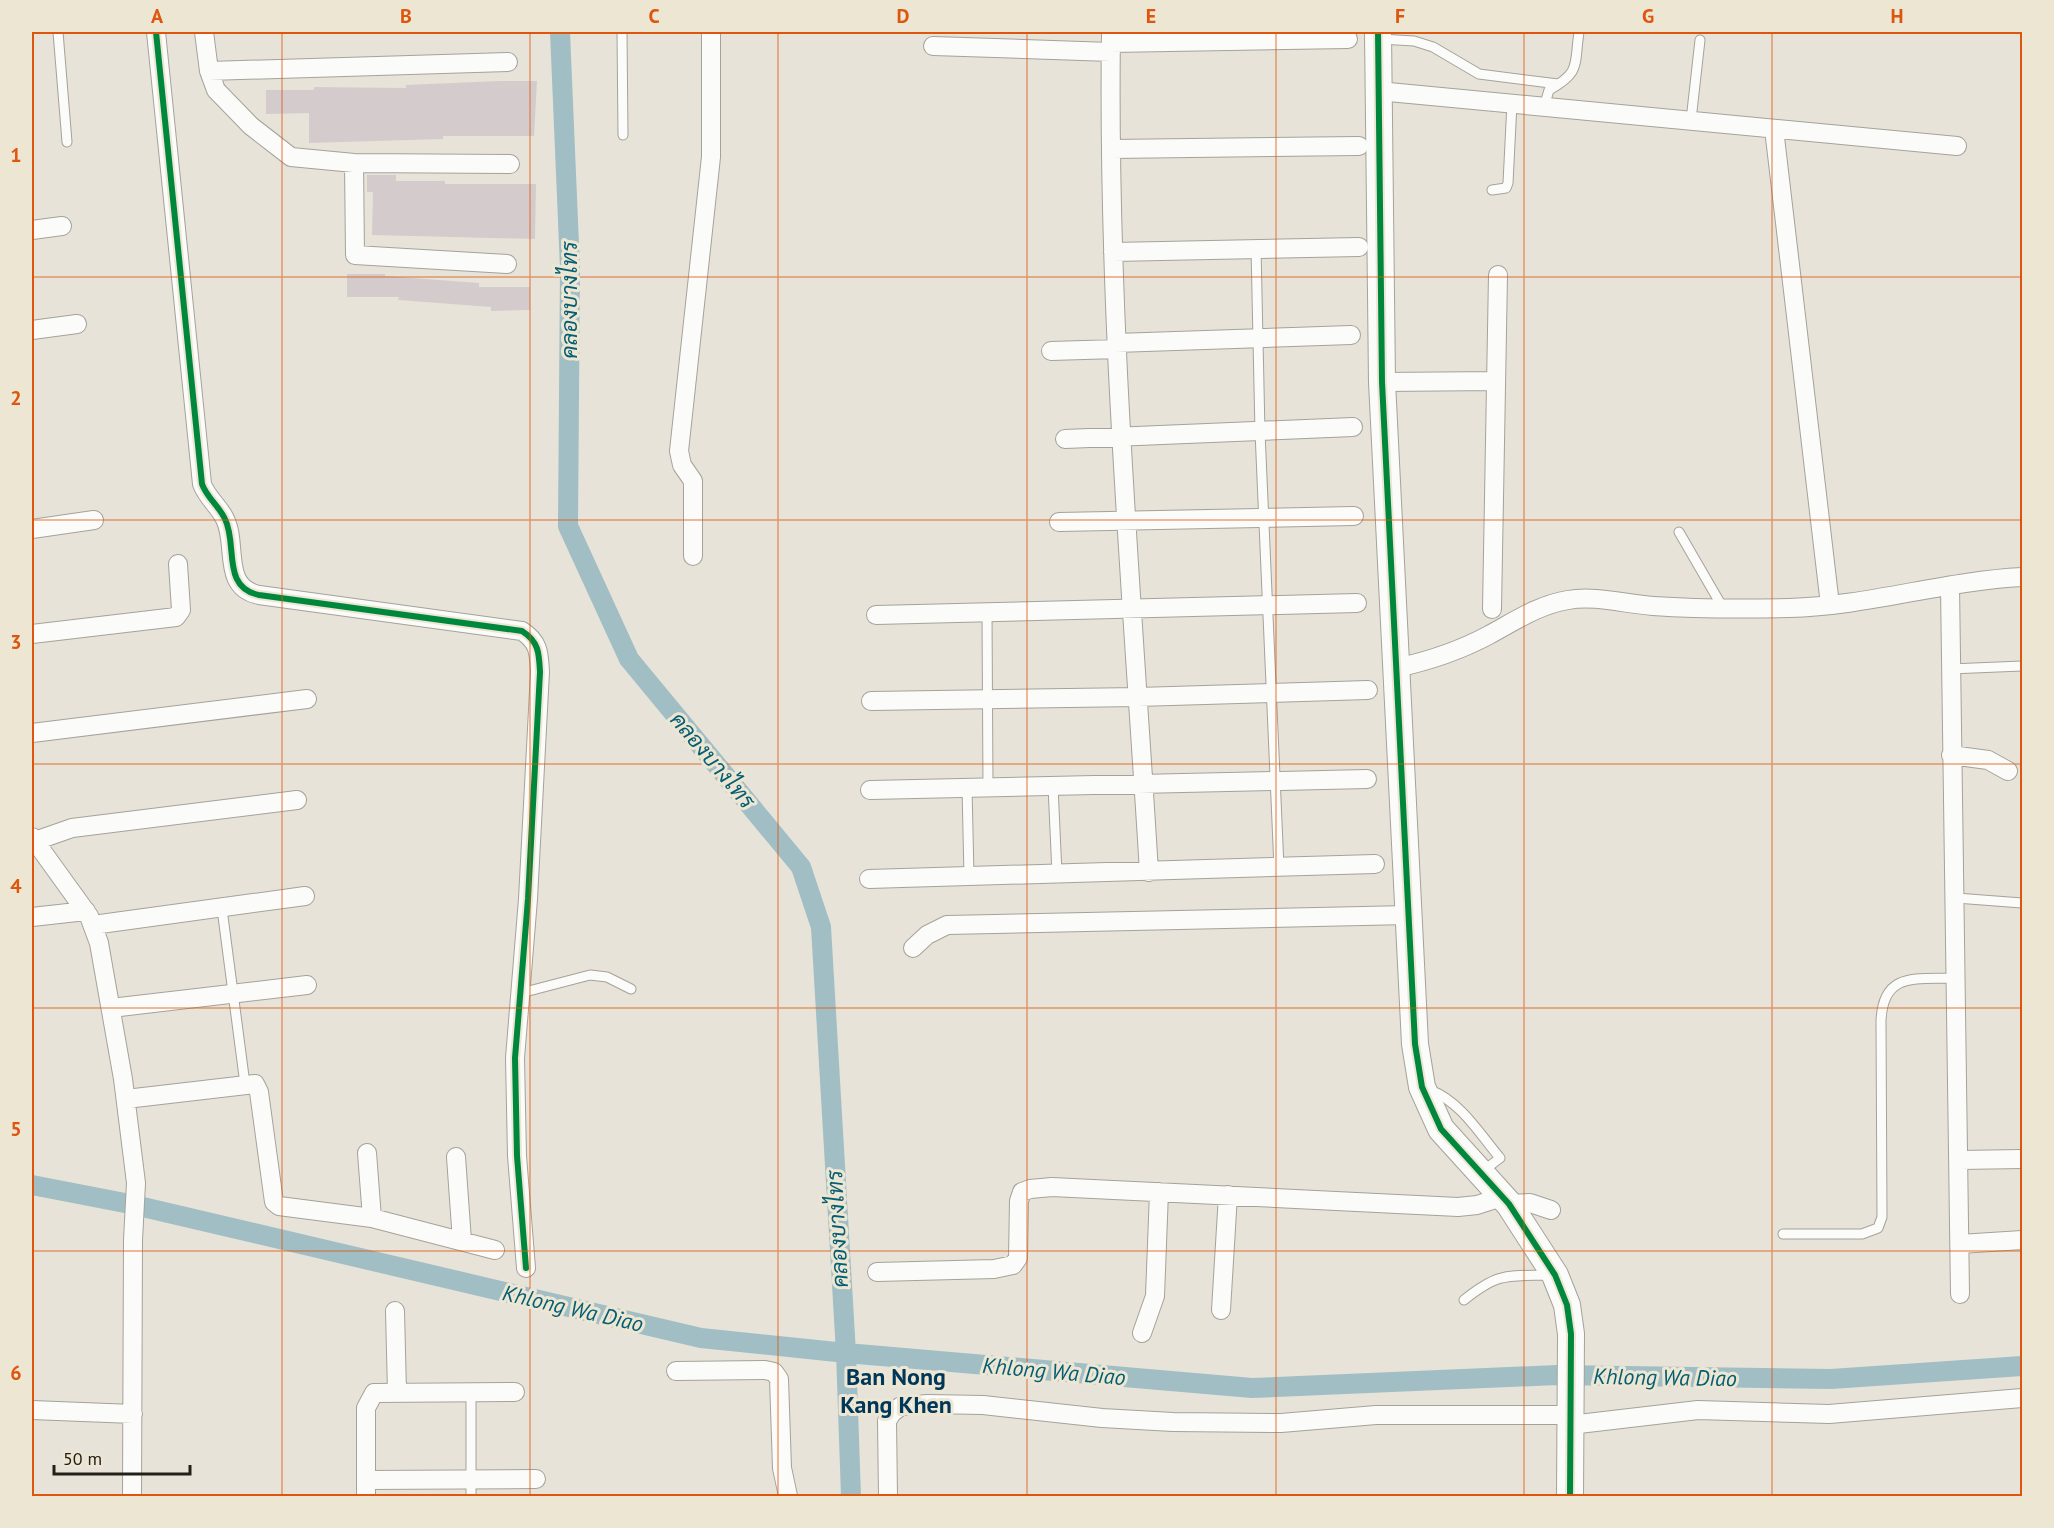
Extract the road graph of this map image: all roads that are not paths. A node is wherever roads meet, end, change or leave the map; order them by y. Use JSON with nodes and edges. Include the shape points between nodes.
{"nodes":[{"id":1,"x":57,"y":32,"type":"edge"},
{"id":2,"x":156,"y":32,"type":"edge"},
{"id":3,"x":204,"y":32,"type":"edge"},
{"id":4,"x":622,"y":32,"type":"edge"},
{"id":5,"x":711,"y":32,"type":"edge"},
{"id":6,"x":1579,"y":32,"type":"edge"},
{"id":7,"x":1378,"y":35,"type":"edge"},
{"id":8,"x":1348,"y":39,"type":"dead end"},
{"id":9,"x":1700,"y":40,"type":"dead end"},
{"id":10,"x":1111,"y":42,"type":"edge"},
{"id":11,"x":933,"y":46,"type":"dead end"},
{"id":12,"x":508,"y":62,"type":"dead end"},
{"id":13,"x":209,"y":70,"type":"junction"},
{"id":14,"x":1558,"y":84,"type":"junction"},
{"id":15,"x":1378,"y":90,"type":"junction"},
{"id":16,"x":1512,"y":103,"type":"junction"},
{"id":17,"x":1544,"y":107,"type":"junction"},
{"id":18,"x":1691,"y":120,"type":"junction"},
{"id":19,"x":1774,"y":129,"type":"junction"},
{"id":20,"x":623,"y":135,"type":"dead end"},
{"id":21,"x":67,"y":142,"type":"dead end"},
{"id":22,"x":1359,"y":146,"type":"dead end"},
{"id":23,"x":1957,"y":146,"type":"dead end"},
{"id":24,"x":1111,"y":149,"type":"junction"},
{"id":25,"x":354,"y":163,"type":"junction"},
{"id":26,"x":510,"y":164,"type":"dead end"},
{"id":27,"x":1492,"y":190,"type":"dead end"},
{"id":28,"x":62,"y":226,"type":"dead end"},
{"id":29,"x":32,"y":230,"type":"edge"},
{"id":30,"x":1359,"y":247,"type":"dead end"},
{"id":31,"x":1256,"y":248,"type":"junction"},
{"id":32,"x":1113,"y":252,"type":"junction"},
{"id":33,"x":507,"y":264,"type":"dead end"},
{"id":34,"x":1498,"y":275,"type":"dead end"},
{"id":35,"x":77,"y":324,"type":"dead end"},
{"id":36,"x":32,"y":330,"type":"edge"},
{"id":37,"x":1351,"y":335,"type":"dead end"},
{"id":38,"x":1257,"y":339,"type":"junction"},
{"id":39,"x":1116,"y":346,"type":"junction"},
{"id":40,"x":1051,"y":351,"type":"dead end"},
{"id":41,"x":1496,"y":381,"type":"junction"},
{"id":42,"x":1382,"y":382,"type":"junction"},
{"id":43,"x":1353,"y":427,"type":"dead end"},
{"id":44,"x":1260,"y":432,"type":"junction"},
{"id":45,"x":1120,"y":438,"type":"junction"},
{"id":46,"x":1065,"y":439,"type":"dead end"},
{"id":47,"x":1354,"y":516,"type":"dead end"},
{"id":48,"x":1263,"y":519,"type":"junction"},
{"id":49,"x":94,"y":520,"type":"dead end"},
{"id":50,"x":1059,"y":522,"type":"dead end"},
{"id":51,"x":1126,"y":522,"type":"junction"},
{"id":52,"x":32,"y":529,"type":"edge"},
{"id":53,"x":1679,"y":532,"type":"dead end"},
{"id":54,"x":693,"y":556,"type":"dead end"},
{"id":55,"x":178,"y":564,"type":"dead end"},
{"id":56,"x":2022,"y":577,"type":"edge"},
{"id":57,"x":1950,"y":586,"type":"junction"},
{"id":58,"x":1357,"y":603,"type":"dead end"},
{"id":59,"x":1267,"y":605,"type":"junction"},
{"id":60,"x":1830,"y":605,"type":"junction"},
{"id":61,"x":1723,"y":608,"type":"junction"},
{"id":62,"x":1492,"y":609,"type":"dead end"},
{"id":63,"x":1133,"y":611,"type":"junction"},
{"id":64,"x":987,"y":614,"type":"junction"},
{"id":65,"x":876,"y":615,"type":"dead end"},
{"id":66,"x":32,"y":634,"type":"edge"},
{"id":67,"x":2022,"y":666,"type":"edge"},
{"id":68,"x":1396,"y":668,"type":"junction"},
{"id":69,"x":1950,"y":669,"type":"junction"},
{"id":70,"x":1368,"y":690,"type":"dead end"},
{"id":71,"x":1270,"y":694,"type":"junction"},
{"id":72,"x":1138,"y":698,"type":"junction"},
{"id":73,"x":308,"y":699,"type":"dead end"},
{"id":74,"x":989,"y":700,"type":"junction"},
{"id":75,"x":871,"y":701,"type":"dead end"},
{"id":76,"x":32,"y":733,"type":"edge"},
{"id":77,"x":1951,"y":755,"type":"junction"},
{"id":78,"x":2008,"y":771,"type":"dead end"},
{"id":79,"x":1366,"y":778,"type":"dead end"},
{"id":80,"x":1275,"y":780,"type":"junction"},
{"id":81,"x":1144,"y":783,"type":"junction"},
{"id":82,"x":1053,"y":786,"type":"junction"},
{"id":83,"x":967,"y":787,"type":"junction"},
{"id":84,"x":988,"y":787,"type":"junction"},
{"id":85,"x":870,"y":790,"type":"dead end"},
{"id":86,"x":297,"y":800,"type":"dead end"},
{"id":87,"x":33,"y":839,"type":"edge"},
{"id":88,"x":1374,"y":864,"type":"dead end"},
{"id":89,"x":1279,"y":868,"type":"junction"},
{"id":90,"x":1149,"y":872,"type":"junction"},
{"id":91,"x":1058,"y":874,"type":"junction"},
{"id":92,"x":969,"y":877,"type":"junction"},
{"id":93,"x":869,"y":879,"type":"dead end"},
{"id":94,"x":305,"y":896,"type":"dead end"},
{"id":95,"x":1956,"y":898,"type":"junction"},
{"id":96,"x":2022,"y":903,"type":"edge"},
{"id":97,"x":222,"y":909,"type":"junction"},
{"id":98,"x":1409,"y":915,"type":"junction"},
{"id":99,"x":32,"y":917,"type":"edge"},
{"id":100,"x":89,"y":918,"type":"junction"},
{"id":101,"x":913,"y":948,"type":"dead end"},
{"id":102,"x":1956,"y":978,"type":"junction"},
{"id":103,"x":307,"y":985,"type":"dead end"},
{"id":104,"x":631,"y":989,"type":"dead end"},
{"id":105,"x":521,"y":993,"type":"junction"},
{"id":106,"x":231,"y":994,"type":"junction"},
{"id":107,"x":111,"y":1008,"type":"junction"},
{"id":108,"x":245,"y":1084,"type":"junction"},
{"id":109,"x":126,"y":1099,"type":"junction"},
{"id":110,"x":368,"y":1153,"type":"dead end"},
{"id":111,"x":456,"y":1157,"type":"dead end"},
{"id":112,"x":2022,"y":1159,"type":"edge"},
{"id":113,"x":1960,"y":1160,"type":"junction"},
{"id":114,"x":1159,"y":1192,"type":"junction"},
{"id":115,"x":1228,"y":1195,"type":"junction"},
{"id":116,"x":1506,"y":1201,"type":"junction"},
{"id":117,"x":1551,"y":1210,"type":"dead end"},
{"id":118,"x":372,"y":1218,"type":"junction"},
{"id":119,"x":1783,"y":1234,"type":"dead end"},
{"id":120,"x":2022,"y":1240,"type":"edge"},
{"id":121,"x":462,"y":1242,"type":"junction"},
{"id":122,"x":1960,"y":1244,"type":"junction"},
{"id":123,"x":495,"y":1251,"type":"dead end"},
{"id":124,"x":526,"y":1268,"type":"dead end"},
{"id":125,"x":877,"y":1272,"type":"dead end"},
{"id":126,"x":1555,"y":1275,"type":"junction"},
{"id":127,"x":1960,"y":1294,"type":"dead end"},
{"id":128,"x":1464,"y":1300,"type":"dead end"},
{"id":129,"x":1221,"y":1310,"type":"dead end"},
{"id":130,"x":395,"y":1311,"type":"dead end"},
{"id":131,"x":1142,"y":1334,"type":"dead end"},
{"id":132,"x":676,"y":1371,"type":"dead end"},
{"id":133,"x":398,"y":1392,"type":"junction"},
{"id":134,"x":471,"y":1392,"type":"junction"},
{"id":135,"x":515,"y":1392,"type":"dead end"},
{"id":136,"x":2022,"y":1398,"type":"edge"},
{"id":137,"x":32,"y":1410,"type":"edge"},
{"id":138,"x":1570,"y":1412,"type":"junction"},
{"id":139,"x":133,"y":1414,"type":"junction"},
{"id":140,"x":536,"y":1479,"type":"dead end"},
{"id":141,"x":366,"y":1488,"type":"edge"},
{"id":142,"x":471,"y":1488,"type":"edge"},
{"id":143,"x":132,"y":1497,"type":"edge"},
{"id":144,"x":788,"y":1497,"type":"edge"},
{"id":145,"x":888,"y":1497,"type":"edge"},
{"id":146,"x":1570,"y":1497,"type":"edge"}],
"edges":[{"from":1,"to":21,"type":"lane"},
{"from":2,"to":105,"type":"street","via":[[202,483],[206,496],[225,518],[238,581],[249,593],[260,595],[522,631],[538,647],[538,720]]},
{"from":3,"to":13,"type":"street"},
{"from":4,"to":20,"type":"lane"},
{"from":5,"to":54,"type":"street","via":[[711,157],[679,451],[682,465],[693,481]]},
{"from":6,"to":14,"type":"lane","via":[[1574,68],[1569,79]]},
{"from":7,"to":14,"type":"lane","via":[[1433,47],[1479,74]]},
{"from":7,"to":15,"type":"street"},
{"from":8,"to":10,"type":"street"},
{"from":9,"to":18,"type":"lane"},
{"from":10,"to":11,"type":"street"},
{"from":10,"to":24,"type":"street"},
{"from":12,"to":13,"type":"street"},
{"from":13,"to":25,"type":"street","via":[[216,90],[251,126],[291,157]]},
{"from":14,"to":17,"type":"lane","via":[[1548,90]]},
{"from":15,"to":16,"type":"street"},
{"from":15,"to":42,"type":"street"},
{"from":16,"to":17,"type":"street"},
{"from":16,"to":27,"type":"lane","via":[[1508,183],[1506,188]]},
{"from":17,"to":18,"type":"street"},
{"from":18,"to":19,"type":"street"},
{"from":19,"to":23,"type":"street"},
{"from":19,"to":60,"type":"street"},
{"from":22,"to":24,"type":"street"},
{"from":24,"to":32,"type":"street"},
{"from":25,"to":26,"type":"street"},
{"from":25,"to":33,"type":"street","via":[[355,255]]},
{"from":28,"to":29,"type":"street"},
{"from":30,"to":31,"type":"street"},
{"from":31,"to":32,"type":"street"},
{"from":31,"to":38,"type":"lane"},
{"from":32,"to":39,"type":"street"},
{"from":34,"to":41,"type":"street"},
{"from":35,"to":36,"type":"street"},
{"from":37,"to":38,"type":"street"},
{"from":38,"to":39,"type":"street"},
{"from":38,"to":44,"type":"lane"},
{"from":39,"to":40,"type":"street"},
{"from":39,"to":45,"type":"street"},
{"from":41,"to":42,"type":"street"},
{"from":41,"to":62,"type":"street"},
{"from":42,"to":68,"type":"street"},
{"from":43,"to":44,"type":"street"},
{"from":44,"to":45,"type":"street"},
{"from":44,"to":48,"type":"lane"},
{"from":45,"to":46,"type":"street"},
{"from":45,"to":51,"type":"street"},
{"from":47,"to":48,"type":"street"},
{"from":48,"to":51,"type":"street"},
{"from":48,"to":59,"type":"lane"},
{"from":49,"to":52,"type":"street"},
{"from":50,"to":51,"type":"street"},
{"from":51,"to":63,"type":"street"},
{"from":53,"to":61,"type":"lane"},
{"from":55,"to":66,"type":"street","via":[[181,610],[176,617]]},
{"from":56,"to":57,"type":"street"},
{"from":57,"to":60,"type":"street"},
{"from":57,"to":69,"type":"street"},
{"from":58,"to":59,"type":"street"},
{"from":59,"to":63,"type":"street"},
{"from":59,"to":71,"type":"lane"},
{"from":60,"to":61,"type":"street"},
{"from":61,"to":68,"type":"street","via":[[1567,600],[1517,617],[1452,652]]},
{"from":63,"to":64,"type":"street"},
{"from":63,"to":72,"type":"street"},
{"from":64,"to":65,"type":"street"},
{"from":64,"to":74,"type":"lane"},
{"from":67,"to":69,"type":"lane"},
{"from":68,"to":98,"type":"street"},
{"from":69,"to":77,"type":"street"},
{"from":70,"to":71,"type":"street"},
{"from":71,"to":72,"type":"street"},
{"from":71,"to":80,"type":"lane"},
{"from":72,"to":74,"type":"street"},
{"from":72,"to":81,"type":"street"},
{"from":73,"to":76,"type":"street"},
{"from":74,"to":75,"type":"street"},
{"from":74,"to":84,"type":"lane"},
{"from":77,"to":78,"type":"street","via":[[1988,760]]},
{"from":77,"to":95,"type":"street"},
{"from":79,"to":80,"type":"street"},
{"from":80,"to":81,"type":"street"},
{"from":80,"to":89,"type":"lane"},
{"from":81,"to":82,"type":"street"},
{"from":81,"to":90,"type":"street"},
{"from":82,"to":84,"type":"street"},
{"from":82,"to":91,"type":"lane"},
{"from":83,"to":84,"type":"street"},
{"from":83,"to":85,"type":"street"},
{"from":83,"to":92,"type":"lane"},
{"from":86,"to":87,"type":"street","via":[[72,828]]},
{"from":87,"to":100,"type":"street"},
{"from":88,"to":89,"type":"street"},
{"from":89,"to":90,"type":"street"},
{"from":90,"to":91,"type":"street"},
{"from":91,"to":92,"type":"street"},
{"from":92,"to":93,"type":"street"},
{"from":94,"to":97,"type":"street"},
{"from":95,"to":96,"type":"lane"},
{"from":95,"to":102,"type":"street"},
{"from":97,"to":100,"type":"street"},
{"from":97,"to":106,"type":"lane"},
{"from":98,"to":101,"type":"street","via":[[947,925]]},
{"from":98,"to":116,"type":"street","via":[[1415,1044],[1422,1087],[1441,1129]]},
{"from":99,"to":100,"type":"street"},
{"from":100,"to":107,"type":"street","via":[[99,943]]},
{"from":102,"to":113,"type":"street"},
{"from":102,"to":119,"type":"lane","via":[[1900,981],[1890,987],[1884,999],[1882,1217],[1878,1228],[1862,1234]]},
{"from":103,"to":106,"type":"street"},
{"from":104,"to":105,"type":"lane","via":[[607,977],[590,975]]},
{"from":105,"to":124,"type":"street","via":[[515,1058],[517,1156]]},
{"from":106,"to":107,"type":"street"},
{"from":106,"to":108,"type":"lane"},
{"from":107,"to":109,"type":"street"},
{"from":108,"to":109,"type":"street"},
{"from":108,"to":118,"type":"street","via":[[255,1084],[260,1092],[274,1202],[305,1212]]},
{"from":109,"to":139,"type":"street","via":[[136,1183]]},
{"from":110,"to":118,"type":"street"},
{"from":111,"to":121,"type":"street"},
{"from":112,"to":113,"type":"street"},
{"from":113,"to":122,"type":"street"},
{"from":114,"to":115,"type":"street"},
{"from":114,"to":125,"type":"street","via":[[1030,1188],[1022,1192],[1019,1201],[1017,1258],[1013,1265],[994,1269]]},
{"from":114,"to":131,"type":"street","via":[[1155,1296]]},
{"from":115,"to":116,"type":"street","via":[[1458,1207]]},
{"from":115,"to":129,"type":"street"},
{"from":116,"to":117,"type":"street"},
{"from":116,"to":126,"type":"street"},
{"from":118,"to":121,"type":"street"},
{"from":120,"to":122,"type":"street"},
{"from":121,"to":123,"type":"street"},
{"from":122,"to":127,"type":"street"},
{"from":126,"to":128,"type":"lane","via":[[1504,1276],[1487,1281]]},
{"from":126,"to":138,"type":"street","via":[[1567,1305],[1571,1334]]},
{"from":130,"to":133,"type":"street"},
{"from":132,"to":144,"type":"street","via":[[774,1372],[779,1379],[782,1468]]},
{"from":133,"to":134,"type":"street"},
{"from":133,"to":141,"type":"street","via":[[374,1393],[369,1399]]},
{"from":134,"to":135,"type":"street"},
{"from":134,"to":142,"type":"lane"},
{"from":136,"to":138,"type":"street","via":[[1829,1414]]},
{"from":137,"to":139,"type":"street"},
{"from":138,"to":145,"type":"street","via":[[1376,1415],[1231,1423],[1102,1418],[983,1405],[901,1406],[887,1421]]},
{"from":138,"to":146,"type":"street"},
{"from":139,"to":143,"type":"street"},
{"from":140,"to":142,"type":"street"},
{"from":141,"to":142,"type":"street"}]}
